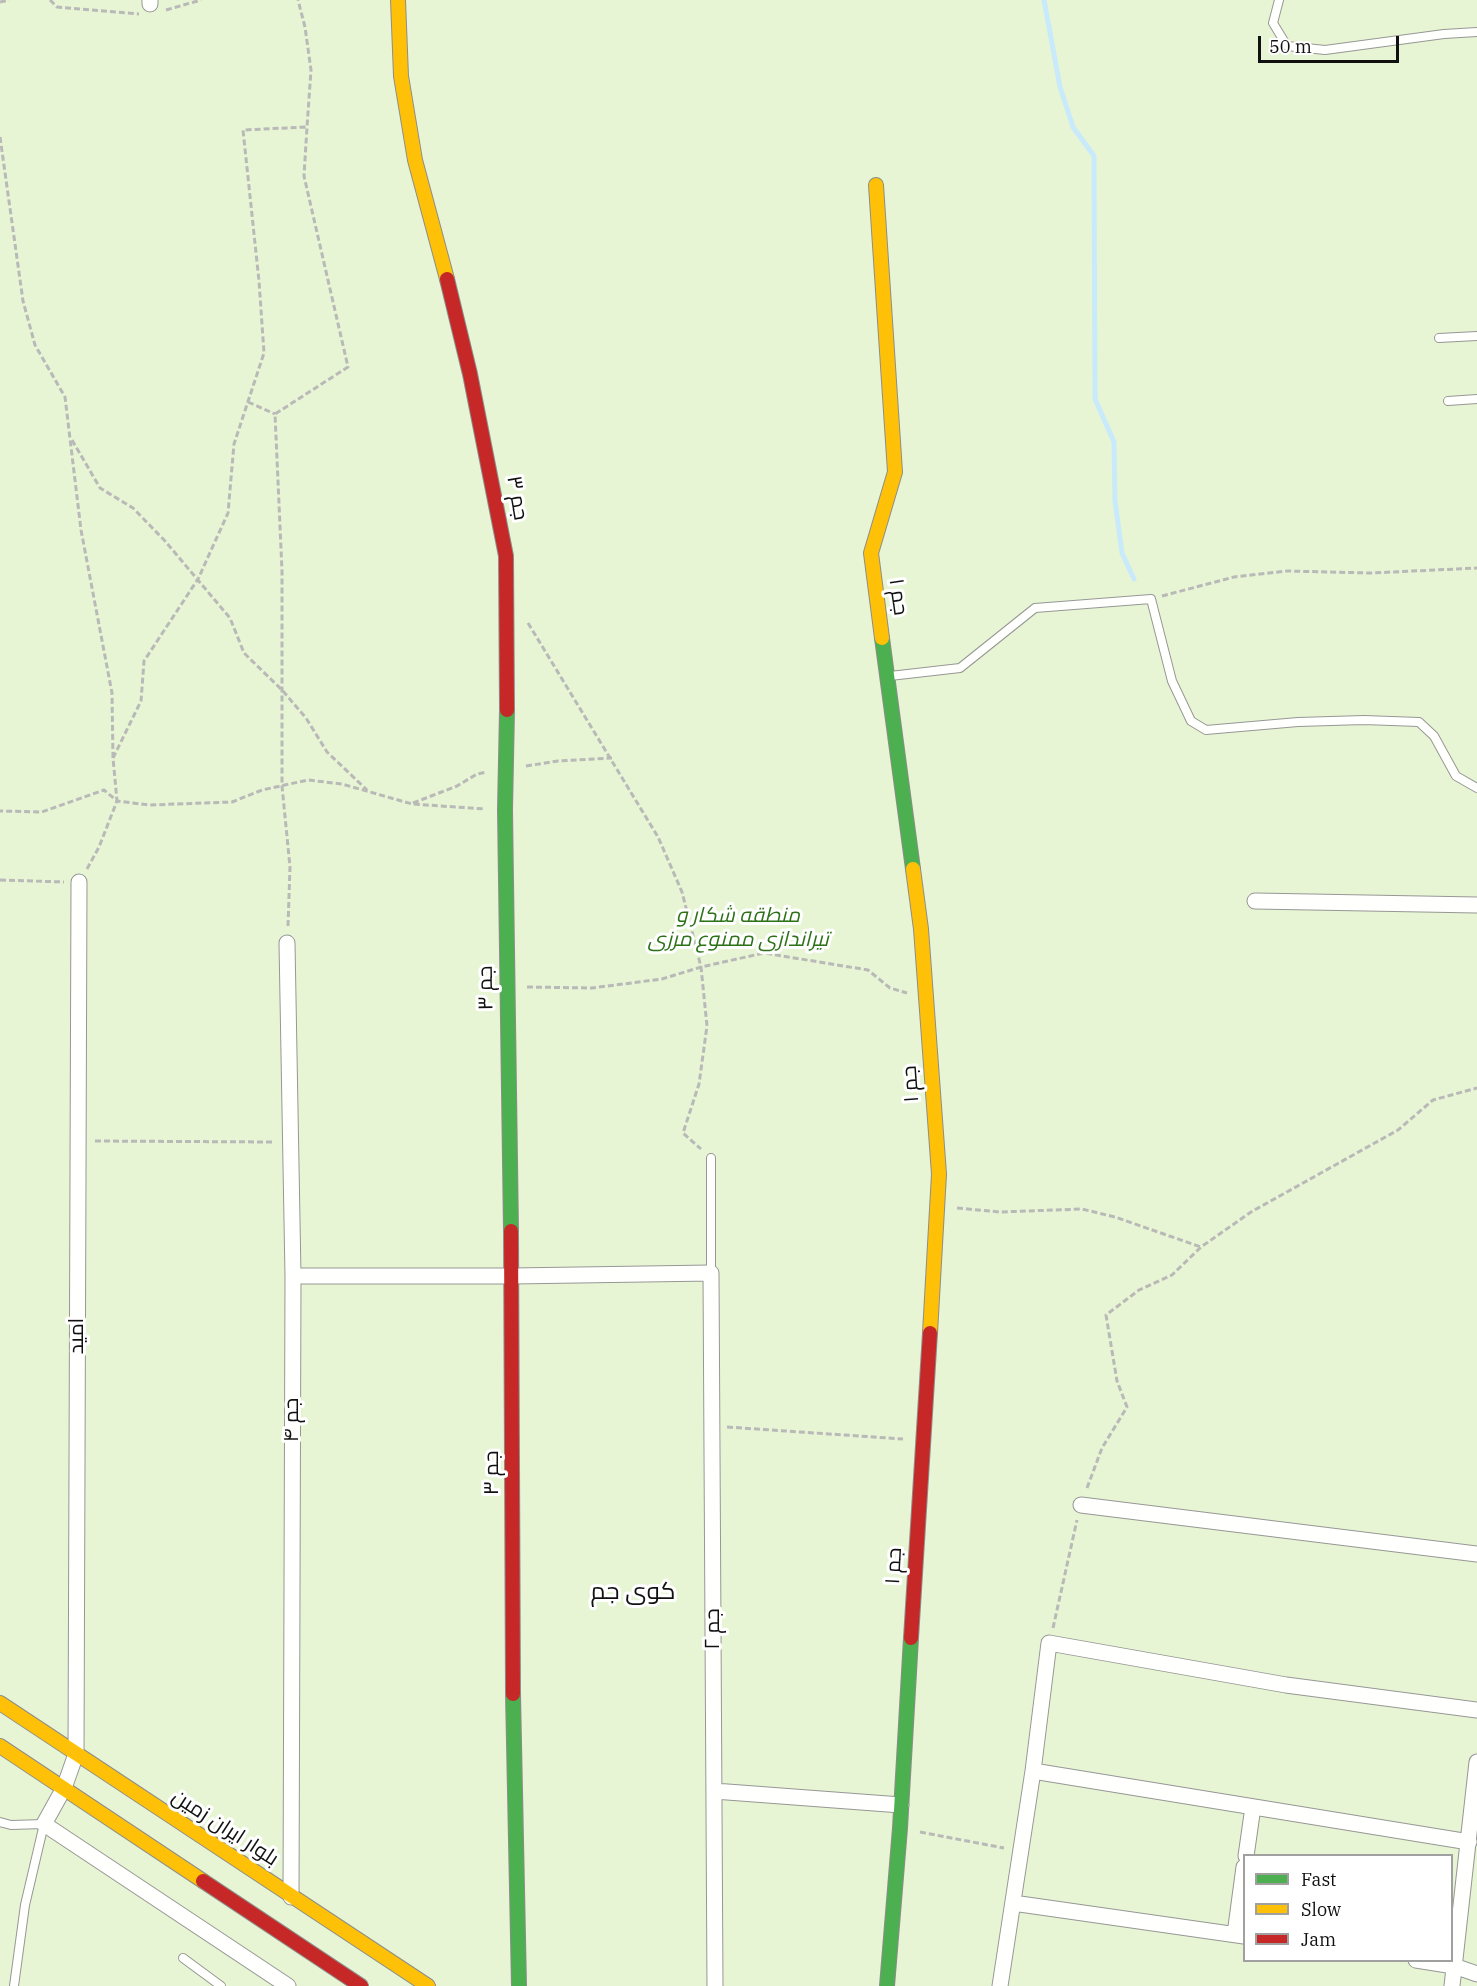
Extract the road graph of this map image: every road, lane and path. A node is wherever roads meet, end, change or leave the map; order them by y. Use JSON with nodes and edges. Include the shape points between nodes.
{"nodes":[{"id":1,"x":9,"y":0,"type":"edge"},
{"id":2,"x":50,"y":0,"type":"edge"},
{"id":3,"x":201,"y":0,"type":"edge"},
{"id":4,"x":298,"y":0,"type":"edge"},
{"id":5,"x":398,"y":0,"type":"edge"},
{"id":6,"x":1279,"y":0,"type":"edge"},
{"id":7,"x":0,"y":2,"type":"edge"},
{"id":8,"x":150,"y":7,"type":"edge"},
{"id":9,"x":1477,"y":32,"type":"edge"},
{"id":10,"x":307,"y":127,"type":"junction"},
{"id":11,"x":0,"y":137,"type":"edge"},
{"id":12,"x":876,"y":185,"type":"dead end"},
{"id":13,"x":1477,"y":336,"type":"edge"},
{"id":14,"x":1439,"y":338,"type":"dead end"},
{"id":15,"x":1477,"y":399,"type":"edge"},
{"id":16,"x":1448,"y":401,"type":"dead end"},
{"id":17,"x":248,"y":402,"type":"junction"},
{"id":18,"x":275,"y":414,"type":"junction"},
{"id":19,"x":70,"y":437,"type":"junction"},
{"id":20,"x":1477,"y":568,"type":"edge"},
{"id":21,"x":198,"y":579,"type":"junction"},
{"id":22,"x":1151,"y":599,"type":"junction"},
{"id":23,"x":528,"y":622,"type":"dead end"},
{"id":24,"x":888,"y":676,"type":"junction"},
{"id":25,"x":282,"y":690,"type":"junction"},
{"id":26,"x":113,"y":758,"type":"junction"},
{"id":27,"x":282,"y":786,"type":"junction"},
{"id":28,"x":1477,"y":788,"type":"edge"},
{"id":29,"x":369,"y":791,"type":"junction"},
{"id":30,"x":117,"y":801,"type":"junction"},
{"id":31,"x":505,"y":810,"type":"junction"},
{"id":32,"x":0,"y":811,"type":"edge"},
{"id":33,"x":0,"y":880,"type":"edge"},
{"id":34,"x":79,"y":882,"type":"junction"},
{"id":35,"x":1254,"y":901,"type":"dead end"},
{"id":36,"x":1477,"y":905,"type":"edge"},
{"id":37,"x":287,"y":943,"type":"joint"},
{"id":38,"x":702,"y":967,"type":"junction"},
{"id":39,"x":507,"y":987,"type":"junction"},
{"id":40,"x":926,"y":997,"type":"junction"},
{"id":41,"x":1477,"y":1088,"type":"edge"},
{"id":42,"x":78,"y":1141,"type":"junction"},
{"id":43,"x":290,"y":1142,"type":"junction"},
{"id":44,"x":711,"y":1158,"type":"joint"},
{"id":45,"x":937,"y":1207,"type":"junction"},
{"id":46,"x":1200,"y":1247,"type":"junction"},
{"id":47,"x":711,"y":1273,"type":"junction"},
{"id":48,"x":293,"y":1276,"type":"junction"},
{"id":49,"x":512,"y":1276,"type":"junction"},
{"id":50,"x":712,"y":1425,"type":"junction"},
{"id":51,"x":923,"y":1441,"type":"junction"},
{"id":52,"x":1081,"y":1505,"type":"junction"},
{"id":53,"x":1477,"y":1554,"type":"edge"},
{"id":54,"x":1049,"y":1643,"type":"junction"},
{"id":55,"x":0,"y":1703,"type":"edge"},
{"id":56,"x":1477,"y":1710,"type":"edge"},
{"id":57,"x":0,"y":1746,"type":"edge"},
{"id":58,"x":75,"y":1755,"type":"junction"},
{"id":59,"x":1477,"y":1764,"type":"edge"},
{"id":60,"x":1033,"y":1772,"type":"junction"},
{"id":61,"x":64,"y":1788,"type":"junction"},
{"id":62,"x":714,"y":1791,"type":"junction"},
{"id":63,"x":901,"y":1805,"type":"junction"},
{"id":64,"x":1253,"y":1807,"type":"junction"},
{"id":65,"x":0,"y":1822,"type":"edge"},
{"id":66,"x":44,"y":1824,"type":"junction"},
{"id":67,"x":900,"y":1828,"type":"junction"},
{"id":68,"x":1469,"y":1842,"type":"junction"},
{"id":69,"x":1021,"y":1851,"type":"junction"},
{"id":70,"x":1246,"y":1854,"type":"edge"},
{"id":71,"x":1243,"y":1894,"type":"edge"},
{"id":72,"x":291,"y":1897,"type":"junction"},
{"id":73,"x":1013,"y":1903,"type":"junction"},
{"id":74,"x":1240,"y":1935,"type":"edge"},
{"id":75,"x":183,"y":1958,"type":"dead end"},
{"id":76,"x":1429,"y":1962,"type":"edge"},
{"id":77,"x":1454,"y":1966,"type":"junction"},
{"id":78,"x":1477,"y":1974,"type":"edge"},
{"id":79,"x":14,"y":1986,"type":"edge"},
{"id":80,"x":221,"y":1986,"type":"edge"},
{"id":81,"x":288,"y":1986,"type":"edge"},
{"id":82,"x":361,"y":1986,"type":"edge"},
{"id":83,"x":428,"y":1986,"type":"edge"},
{"id":84,"x":519,"y":1986,"type":"edge"},
{"id":85,"x":715,"y":1986,"type":"edge"},
{"id":86,"x":887,"y":1986,"type":"edge"},
{"id":87,"x":1000,"y":1986,"type":"edge"},
{"id":88,"x":1452,"y":1986,"type":"edge"}],
"edges":[{"from":1,"to":7,"type":"path"},
{"from":2,"to":8,"type":"path","via":[[57,7]]},
{"from":3,"to":8,"type":"path"},
{"from":4,"to":10,"type":"path","via":[[311,70]]},
{"from":5,"to":31,"type":"street","name":"جم ۳","via":[[401,76],[415,160],[470,374],[506,556]]},
{"from":6,"to":9,"type":"lane","via":[[1273,23],[1287,46],[1324,50]]},
{"from":10,"to":17,"type":"path","via":[[243,130],[264,353]]},
{"from":10,"to":18,"type":"path","via":[[304,176],[348,367]]},
{"from":11,"to":19,"type":"path","via":[[23,301],[35,345],[65,397]]},
{"from":12,"to":24,"type":"street","name":"جم ۱","via":[[895,472],[871,553]]},
{"from":13,"to":14,"type":"lane"},
{"from":15,"to":16,"type":"lane"},
{"from":17,"to":18,"type":"path"},
{"from":17,"to":21,"type":"path","via":[[234,444],[228,513]]},
{"from":18,"to":25,"type":"path","via":[[282,571]]},
{"from":19,"to":21,"type":"path","via":[[100,489],[133,508]]},
{"from":19,"to":26,"type":"path","via":[[81,530],[112,693]]},
{"from":20,"to":22,"type":"path","via":[[1371,573],[1287,571],[1234,577]]},
{"from":21,"to":25,"type":"path","via":[[230,618],[244,654]]},
{"from":21,"to":26,"type":"path","via":[[144,661],[141,701]]},
{"from":22,"to":24,"type":"lane","via":[[1035,608],[960,668]]},
{"from":22,"to":28,"type":"lane","via":[[1173,681],[1191,722],[1206,730],[1298,722],[1419,722],[1434,736],[1455,776]]},
{"from":23,"to":38,"type":"path","via":[[658,837],[682,892]]},
{"from":24,"to":40,"type":"street","name":"جم ۱","via":[[921,929]]},
{"from":25,"to":27,"type":"path"},
{"from":25,"to":29,"type":"path","via":[[327,752]]},
{"from":26,"to":30,"type":"path"},
{"from":27,"to":29,"type":"path","via":[[308,780]]},
{"from":27,"to":30,"type":"path","via":[[232,802],[149,805]]},
{"from":27,"to":37,"type":"path","via":[[290,867]]},
{"from":29,"to":31,"type":"path","via":[[412,804]]},
{"from":30,"to":32,"type":"path","via":[[104,790],[42,812]]},
{"from":30,"to":34,"type":"path","via":[[99,847]]},
{"from":31,"to":39,"type":"street","name":"جم ۳"},
{"from":33,"to":34,"type":"path"},
{"from":34,"to":42,"type":"street","name":"امید"},
{"from":35,"to":36,"type":"street"},
{"from":37,"to":43,"type":"street","name":"جم ۴"},
{"from":38,"to":39,"type":"path","via":[[662,979],[592,988]]},
{"from":38,"to":40,"type":"path","via":[[764,953],[868,970],[890,988]]},
{"from":38,"to":44,"type":"path","via":[[707,1026],[699,1083],[683,1132]]},
{"from":39,"to":49,"type":"street","name":"جم ۳"},
{"from":40,"to":45,"type":"street","name":"جم ۱","via":[[939,1174]]},
{"from":41,"to":46,"type":"path","via":[[1433,1100],[1398,1130],[1251,1212]]},
{"from":42,"to":43,"type":"path"},
{"from":42,"to":58,"type":"street","name":"امید"},
{"from":43,"to":48,"type":"street","name":"جم ۴"},
{"from":44,"to":47,"type":"lane"},
{"from":45,"to":46,"type":"path","via":[[1000,1212],[1083,1209],[1115,1216]]},
{"from":45,"to":51,"type":"street","name":"جم ۱"},
{"from":46,"to":52,"type":"path","via":[[1172,1275],[1139,1290],[1106,1315],[1117,1381],[1127,1407],[1102,1448]]},
{"from":47,"to":49,"type":"street"},
{"from":47,"to":50,"type":"street","name":"جم ۲"},
{"from":48,"to":49,"type":"street"},
{"from":48,"to":72,"type":"street","name":"جم ۴"},
{"from":49,"to":84,"type":"street","name":"جم ۳","via":[[513,1751]]},
{"from":50,"to":51,"type":"path"},
{"from":50,"to":62,"type":"street","name":"جم ۲"},
{"from":51,"to":63,"type":"street","name":"جم ۱"},
{"from":52,"to":53,"type":"street"},
{"from":52,"to":54,"type":"path"},
{"from":54,"to":56,"type":"street","via":[[1286,1685]]},
{"from":54,"to":60,"type":"street"},
{"from":55,"to":58,"type":"street","name":"بلوار ایران زمین"},
{"from":57,"to":61,"type":"street"},
{"from":58,"to":61,"type":"street","name":"امید"},
{"from":58,"to":72,"type":"street","name":"بلوار ایران زمین"},
{"from":59,"to":68,"type":"street"},
{"from":60,"to":64,"type":"street"},
{"from":60,"to":69,"type":"street"},
{"from":61,"to":66,"type":"street","name":"امید"},
{"from":61,"to":82,"type":"street"},
{"from":62,"to":63,"type":"street"},
{"from":62,"to":85,"type":"street","name":"جم ۲"},
{"from":63,"to":67,"type":"street","name":"جم ۱"},
{"from":64,"to":68,"type":"street"},
{"from":64,"to":70,"type":"street"},
{"from":65,"to":66,"type":"lane"},
{"from":66,"to":79,"type":"lane","via":[[25,1905]]},
{"from":66,"to":81,"type":"street"},
{"from":67,"to":69,"type":"path"},
{"from":67,"to":86,"type":"street","name":"جم ۱"},
{"from":68,"to":77,"type":"street"},
{"from":69,"to":73,"type":"street"},
{"from":71,"to":74,"type":"street"},
{"from":72,"to":83,"type":"street","name":"بلوار ایران زمین"},
{"from":73,"to":74,"type":"street"},
{"from":73,"to":87,"type":"street"},
{"from":75,"to":80,"type":"lane"},
{"from":76,"to":77,"type":"street"},
{"from":77,"to":78,"type":"street"},
{"from":77,"to":88,"type":"street"}]}
